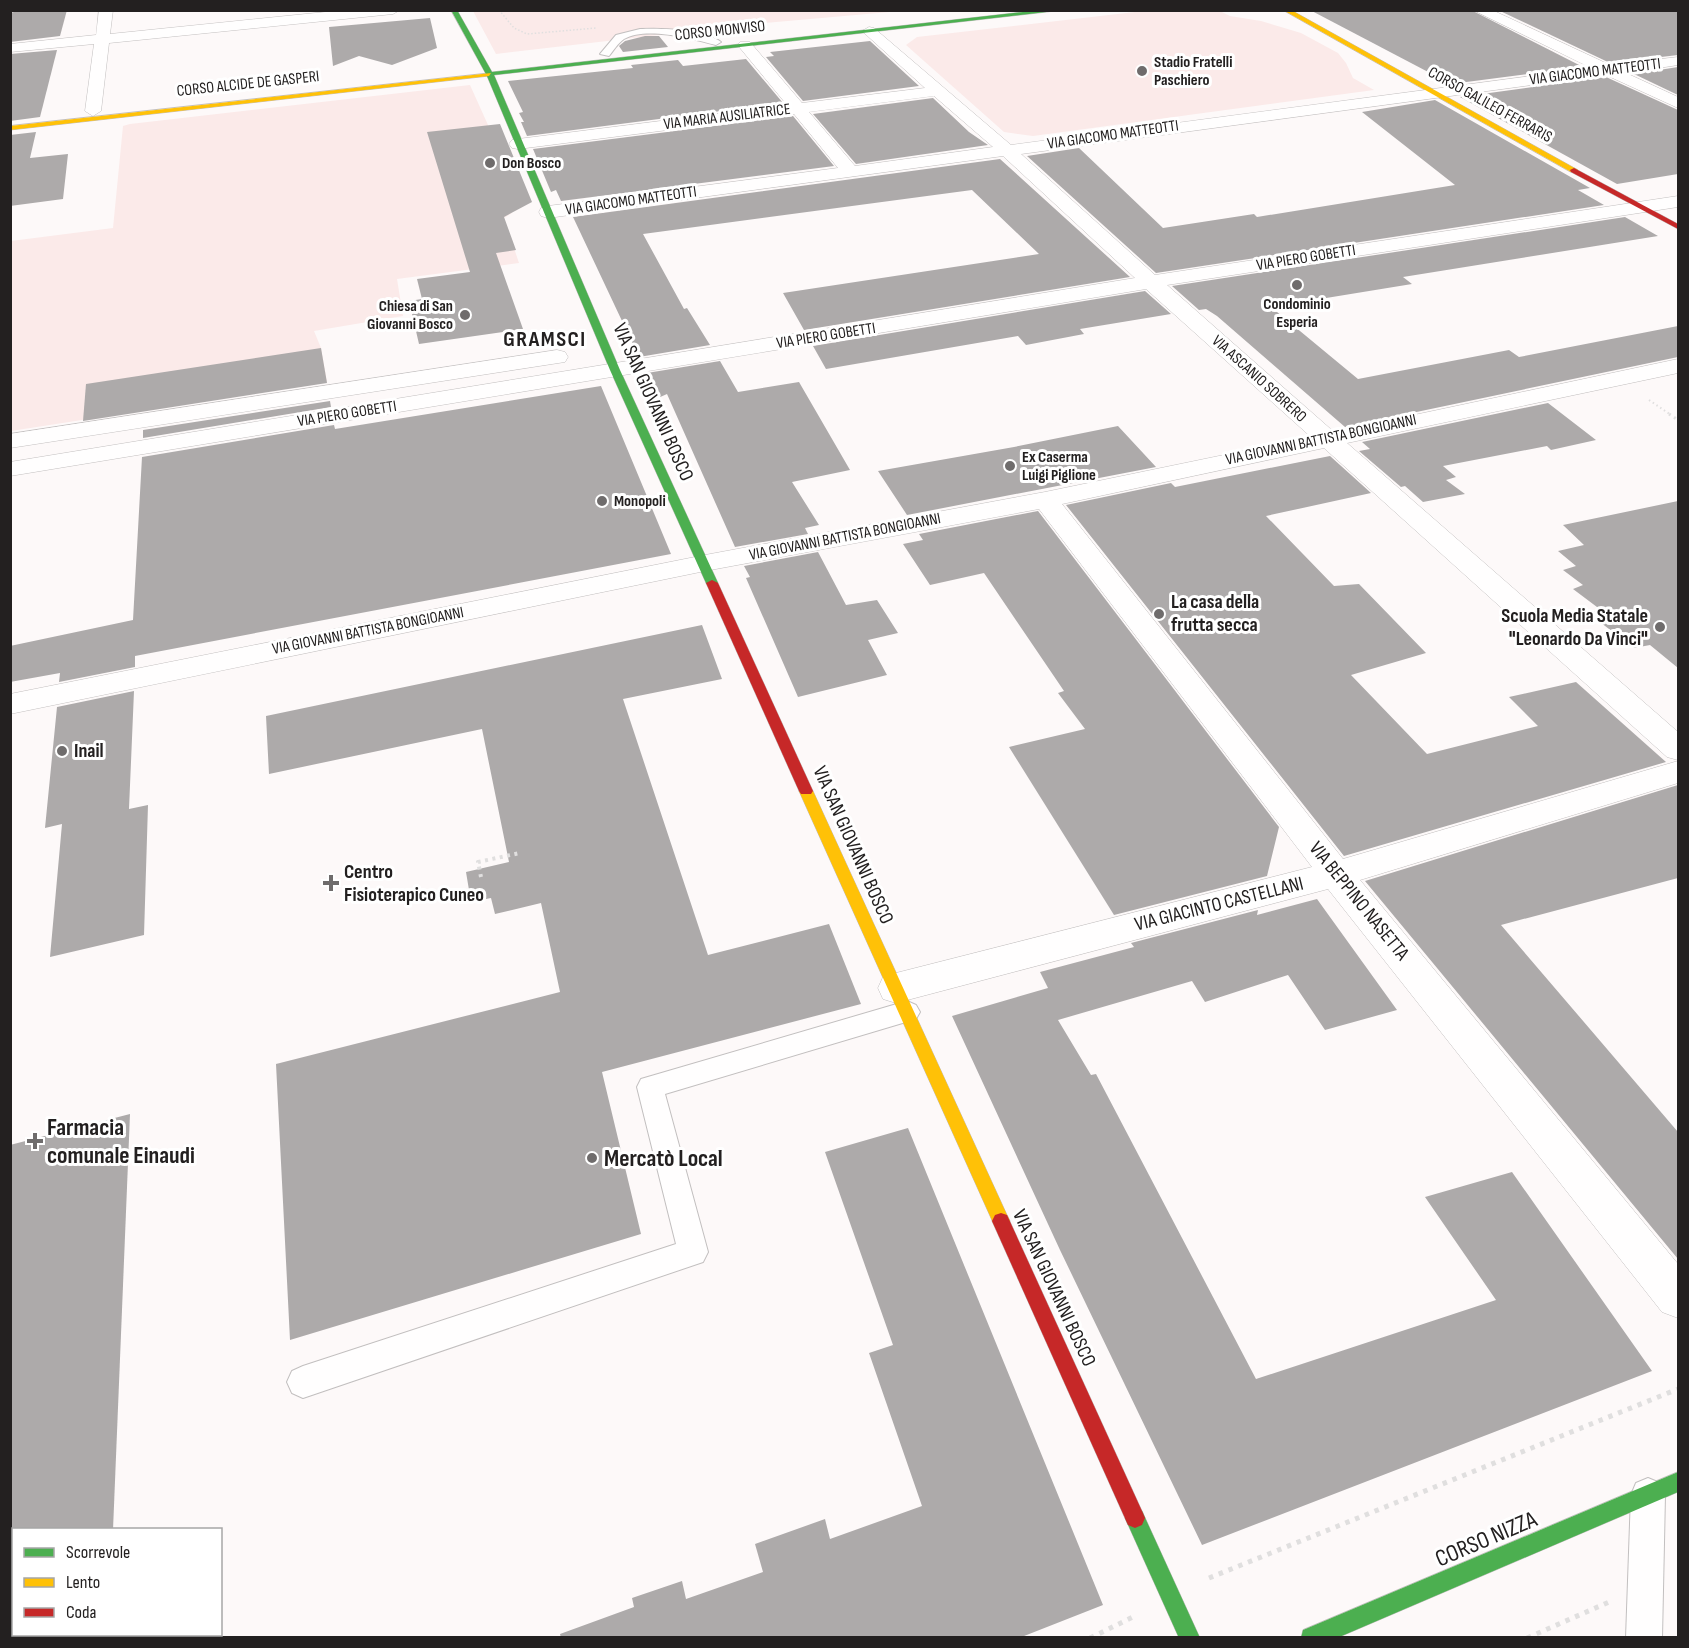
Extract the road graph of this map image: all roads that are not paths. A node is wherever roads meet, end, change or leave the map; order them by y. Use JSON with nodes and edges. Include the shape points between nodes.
{"nodes":[{"id":1,"x":106,"y":10,"type":"edge"},
{"id":2,"x":393,"y":10,"type":"edge"},
{"id":3,"x":454,"y":10,"type":"edge"},
{"id":4,"x":1012,"y":10,"type":"edge"},
{"id":5,"x":1061,"y":10,"type":"edge"},
{"id":6,"x":1286,"y":10,"type":"edge"},
{"id":7,"x":1480,"y":10,"type":"edge"},
{"id":8,"x":869,"y":31,"type":"junction"},
{"id":9,"x":102,"y":39,"type":"junction"},
{"id":10,"x":745,"y":45,"type":"junction"},
{"id":11,"x":10,"y":48,"type":"edge"},
{"id":12,"x":1678,"y":61,"type":"edge"},
{"id":13,"x":488,"y":70,"type":"junction"},
{"id":14,"x":1608,"y":70,"type":"junction"},
{"id":15,"x":933,"y":88,"type":"junction"},
{"id":16,"x":1433,"y":92,"type":"junction"},
{"id":17,"x":1678,"y":103,"type":"edge"},
{"id":18,"x":794,"y":105,"type":"junction"},
{"id":19,"x":93,"y":111,"type":"junction"},
{"id":20,"x":10,"y":120,"type":"edge"},
{"id":21,"x":10,"y":128,"type":"edge"},
{"id":22,"x":518,"y":141,"type":"junction"},
{"id":23,"x":1005,"y":149,"type":"junction"},
{"id":24,"x":850,"y":171,"type":"junction"},
{"id":25,"x":1645,"y":185,"type":"dead end"},
{"id":26,"x":1612,"y":190,"type":"junction"},
{"id":27,"x":1577,"y":196,"type":"dead end"},
{"id":28,"x":1678,"y":201,"type":"edge"},
{"id":29,"x":1643,"y":207,"type":"junction"},
{"id":30,"x":548,"y":212,"type":"junction"},
{"id":31,"x":1678,"y":227,"type":"edge"},
{"id":32,"x":1250,"y":248,"type":"dead end"},
{"id":33,"x":1142,"y":274,"type":"junction"},
{"id":34,"x":611,"y":360,"type":"junction"},
{"id":35,"x":1678,"y":366,"type":"edge"},
{"id":36,"x":1327,"y":439,"type":"junction"},
{"id":37,"x":10,"y":441,"type":"edge"},
{"id":38,"x":10,"y":469,"type":"edge"},
{"id":39,"x":1045,"y":500,"type":"junction"},
{"id":40,"x":705,"y":563,"type":"junction"},
{"id":41,"x":10,"y":704,"type":"edge"},
{"id":42,"x":1678,"y":749,"type":"edge"},
{"id":43,"x":1678,"y":772,"type":"edge"},
{"id":44,"x":1336,"y":874,"type":"junction"},
{"id":45,"x":901,"y":1000,"type":"junction"},
{"id":46,"x":1678,"y":1297,"type":"edge"},
{"id":47,"x":303,"y":1382,"type":"dead end"},
{"id":48,"x":1678,"y":1482,"type":"edge"},
{"id":49,"x":1648,"y":1495,"type":"junction"},
{"id":50,"x":1190,"y":1638,"type":"edge"},
{"id":51,"x":1311,"y":1638,"type":"edge"},
{"id":52,"x":1644,"y":1638,"type":"edge"}],
"edges":[{"from":1,"to":9,"type":"street"},
{"from":2,"to":9,"type":"street"},
{"from":3,"to":13,"type":"main road","name":"VIA SAN GIOVANNI BOSCO"},
{"from":4,"to":13,"type":"main road","name":"CORSO MONVISO"},
{"from":5,"to":8,"type":"main road","name":"CORSO MONVISO"},
{"from":6,"to":16,"type":"main road","name":"CORSO GALILEO FERRARIS"},
{"from":7,"to":14,"type":"street"},
{"from":8,"to":10,"type":"main road","name":"CORSO MONVISO"},
{"from":8,"to":15,"type":"street","name":"VIA ASCANIO SOBRERO"},
{"from":9,"to":11,"type":"street"},
{"from":9,"to":19,"type":"street"},
{"from":10,"to":13,"type":"main road","name":"CORSO MONVISO"},
{"from":10,"to":18,"type":"street"},
{"from":12,"to":14,"type":"street","name":"VIA GIACOMO MATTEOTTI"},
{"from":13,"to":19,"type":"main road","name":"CORSO ALCIDE DE GASPERI"},
{"from":13,"to":21,"type":"main road","name":"CORSO ALCIDE DE GASPERI"},
{"from":13,"to":22,"type":"main road","name":"VIA SAN GIOVANNI BOSCO"},
{"from":14,"to":16,"type":"street","name":"VIA GIACOMO MATTEOTTI"},
{"from":14,"to":17,"type":"street"},
{"from":15,"to":18,"type":"street","name":"VIA MARIA AUSILIATRICE"},
{"from":15,"to":23,"type":"street","name":"VIA ASCANIO SOBRERO"},
{"from":16,"to":23,"type":"street","name":"VIA GIACOMO MATTEOTTI"},
{"from":16,"to":26,"type":"main road","name":"CORSO GALILEO FERRARIS"},
{"from":18,"to":22,"type":"street","name":"VIA MARIA AUSILIATRICE"},
{"from":18,"to":24,"type":"street"},
{"from":19,"to":20,"type":"main road","name":"CORSO ALCIDE DE GASPERI"},
{"from":22,"to":30,"type":"main road","name":"VIA SAN GIOVANNI BOSCO"},
{"from":23,"to":24,"type":"street","name":"VIA GIACOMO MATTEOTTI"},
{"from":23,"to":33,"type":"street","name":"VIA ASCANIO SOBRERO"},
{"from":24,"to":30,"type":"street","name":"VIA GIACOMO MATTEOTTI"},
{"from":25,"to":26,"type":"street"},
{"from":26,"to":27,"type":"street"},
{"from":26,"to":29,"type":"main road","name":"CORSO GALILEO FERRARIS"},
{"from":28,"to":29,"type":"street","name":"VIA PIERO GOBETTI"},
{"from":29,"to":31,"type":"main road","name":"CORSO GALILEO FERRARIS"},
{"from":29,"to":33,"type":"street","name":"VIA PIERO GOBETTI"},
{"from":30,"to":34,"type":"main road","name":"VIA SAN GIOVANNI BOSCO"},
{"from":32,"to":33,"type":"street","name":"VIA PIERO GOBETTI"},
{"from":33,"to":34,"type":"street","name":"VIA PIERO GOBETTI"},
{"from":33,"to":36,"type":"street","name":"VIA ASCANIO SOBRERO"},
{"from":34,"to":37,"type":"street","name":"VIA PIERO GOBETTI"},
{"from":34,"to":38,"type":"street","name":"VIA PIERO GOBETTI"},
{"from":34,"to":40,"type":"main road","name":"VIA SAN GIOVANNI BOSCO"},
{"from":35,"to":36,"type":"street","name":"VIA GIOVANNI BATTISTA BONGIOANNI"},
{"from":36,"to":39,"type":"street","name":"VIA GIOVANNI BATTISTA BONGIOANNI"},
{"from":36,"to":42,"type":"street","name":"VIA ASCANIO SOBRERO"},
{"from":39,"to":40,"type":"street","name":"VIA GIOVANNI BATTISTA BONGIOANNI"},
{"from":39,"to":44,"type":"street","name":"VIA BEPPINO NASETTA"},
{"from":40,"to":41,"type":"street","name":"VIA GIOVANNI BATTISTA BONGIOANNI"},
{"from":40,"to":45,"type":"main road","name":"VIA SAN GIOVANNI BOSCO"},
{"from":43,"to":44,"type":"street","name":"VIA GIACINTO CASTELLANI"},
{"from":44,"to":45,"type":"street","name":"VIA GIACINTO CASTELLANI"},
{"from":44,"to":46,"type":"street","name":"VIA BEPPINO NASETTA"},
{"from":45,"to":47,"type":"lane","via":[[650,1087],[693,1252]]},
{"from":45,"to":50,"type":"main road","name":"VIA SAN GIOVANNI BOSCO"},
{"from":48,"to":49,"type":"main road","name":"CORSO NIZZA"},
{"from":49,"to":51,"type":"main road","name":"CORSO NIZZA"},
{"from":49,"to":52,"type":"lane"}]}
